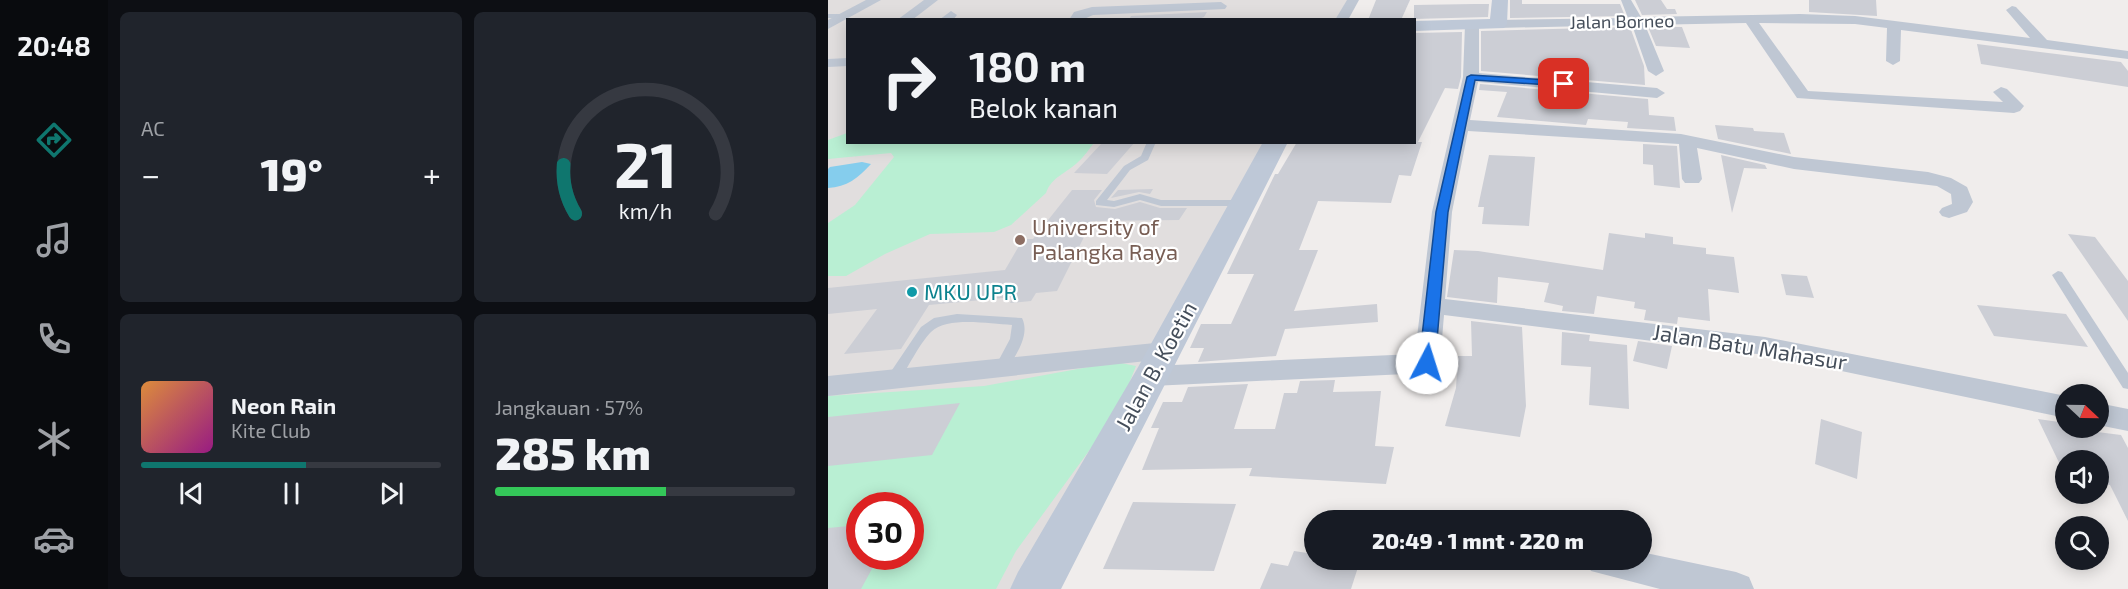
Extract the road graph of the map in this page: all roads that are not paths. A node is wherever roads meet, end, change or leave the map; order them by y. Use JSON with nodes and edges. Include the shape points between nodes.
{"nodes":[{"id":1,"x":874,"y":0,"type":"edge"},
{"id":2,"x":932,"y":0,"type":"edge"},
{"id":3,"x":1353,"y":0,"type":"edge"},
{"id":4,"x":1500,"y":0,"type":"edge"},
{"id":5,"x":1626,"y":1,"type":"edge"},
{"id":6,"x":1789,"y":6,"type":"dead end"},
{"id":7,"x":1220,"y":9,"type":"edge"},
{"id":8,"x":2012,"y":10,"type":"dead end"},
{"id":9,"x":828,"y":16,"type":"edge"},
{"id":10,"x":846,"y":16,"type":"junction"},
{"id":11,"x":906,"y":18,"type":"edge"},
{"id":12,"x":1077,"y":18,"type":"edge"},
{"id":13,"x":1342,"y":18,"type":"edge"},
{"id":14,"x":1800,"y":18,"type":"junction"},
{"id":15,"x":1751,"y":20,"type":"junction"},
{"id":16,"x":1637,"y":22,"type":"junction"},
{"id":17,"x":1498,"y":24,"type":"junction"},
{"id":18,"x":1894,"y":24,"type":"junction"},
{"id":19,"x":828,"y":25,"type":"edge"},
{"id":20,"x":1472,"y":25,"type":"junction"},
{"id":21,"x":1416,"y":26,"type":"edge"},
{"id":22,"x":828,"y":31,"type":"edge"},
{"id":23,"x":846,"y":31,"type":"edge"},
{"id":24,"x":2043,"y":44,"type":"junction"},
{"id":25,"x":2128,"y":54,"type":"edge"},
{"id":26,"x":1893,"y":61,"type":"dead end"},
{"id":27,"x":846,"y":62,"type":"edge"},
{"id":28,"x":828,"y":63,"type":"edge"},
{"id":29,"x":1656,"y":71,"type":"dead end"},
{"id":30,"x":1471,"y":77,"type":"junction"},
{"id":31,"x":2001,"y":92,"type":"dead end"},
{"id":32,"x":1657,"y":93,"type":"dead end"},
{"id":33,"x":1461,"y":125,"type":"junction"},
{"id":34,"x":1687,"y":140,"type":"junction"},
{"id":35,"x":1151,"y":144,"type":"edge"},
{"id":36,"x":1275,"y":144,"type":"edge"},
{"id":37,"x":1692,"y":179,"type":"dead end"},
{"id":38,"x":1245,"y":203,"type":"junction"},
{"id":39,"x":1950,"y":212,"type":"dead end"},
{"id":40,"x":2058,"y":275,"type":"dead end"},
{"id":41,"x":1432,"y":305,"type":"junction"},
{"id":42,"x":1158,"y":364,"type":"junction"},
{"id":43,"x":1001,"y":369,"type":"junction"},
{"id":44,"x":893,"y":380,"type":"junction"},
{"id":45,"x":2128,"y":384,"type":"edge"},
{"id":46,"x":828,"y":386,"type":"edge"},
{"id":47,"x":2055,"y":405,"type":"edge"},
{"id":48,"x":2109,"y":416,"type":"edge"},
{"id":49,"x":2128,"y":420,"type":"edge"},
{"id":50,"x":1628,"y":570,"type":"edge"},
{"id":51,"x":1654,"y":580,"type":"edge"},
{"id":52,"x":1035,"y":589,"type":"edge"},
{"id":53,"x":1736,"y":589,"type":"edge"}],
"edges":[{"from":1,"to":10,"type":"street"},
{"from":2,"to":11,"type":"street"},
{"from":3,"to":13,"type":"street"},
{"from":4,"to":17,"type":"street"},
{"from":5,"to":16,"type":"street"},
{"from":6,"to":14,"type":"street"},
{"from":7,"to":12,"type":"street","via":[[1092,11]]},
{"from":8,"to":24,"type":"street"},
{"from":9,"to":10,"type":"lane"},
{"from":10,"to":19,"type":"street"},
{"from":14,"to":15,"type":"street","name":"Jalan Borneo"},
{"from":14,"to":18,"type":"street","name":"Jalan Borneo"},
{"from":15,"to":16,"type":"street","name":"Jalan Borneo"},
{"from":15,"to":31,"type":"street","via":[[1803,95],[2014,108]]},
{"from":16,"to":17,"type":"street","name":"Jalan Borneo"},
{"from":16,"to":29,"type":"street"},
{"from":17,"to":20,"type":"street","name":"Jalan Borneo"},
{"from":18,"to":24,"type":"street","name":"Jalan Borneo"},
{"from":18,"to":26,"type":"street"},
{"from":20,"to":21,"type":"street","name":"Jalan Borneo"},
{"from":20,"to":30,"type":"street"},
{"from":22,"to":23,"type":"street"},
{"from":24,"to":25,"type":"street","name":"Jalan Borneo"},
{"from":27,"to":28,"type":"street"},
{"from":30,"to":32,"type":"street"},
{"from":30,"to":33,"type":"street"},
{"from":33,"to":34,"type":"street"},
{"from":33,"to":41,"type":"street","via":[[1442,212]]},
{"from":34,"to":37,"type":"street"},
{"from":34,"to":39,"type":"street","via":[[1794,163],[1944,182],[1963,196],[1960,208]]},
{"from":35,"to":38,"type":"lane","via":[[1145,158],[1127,168],[1100,203],[1114,204],[1140,197],[1161,203]]},
{"from":36,"to":38,"type":"street","name":"Jalan B. Koetin"},
{"from":38,"to":42,"type":"street","name":"Jalan B. Koetin"},
{"from":40,"to":45,"type":"lane"},
{"from":41,"to":42,"type":"street","via":[[1427,363]]},
{"from":41,"to":47,"type":"street","name":"Jalan Batu Mahasur","via":[[1765,346]]},
{"from":42,"to":43,"type":"street"},
{"from":42,"to":52,"type":"street","name":"Jalan B. Koetin"},
{"from":43,"to":44,"type":"street"},
{"from":43,"to":44,"type":"lane","via":[[1016,339],[1018,321],[957,318],[938,321],[925,330]]},
{"from":44,"to":46,"type":"street"},
{"from":48,"to":49,"type":"street"},
{"from":50,"to":51,"type":"street"},
{"from":51,"to":53,"type":"street"}]}
